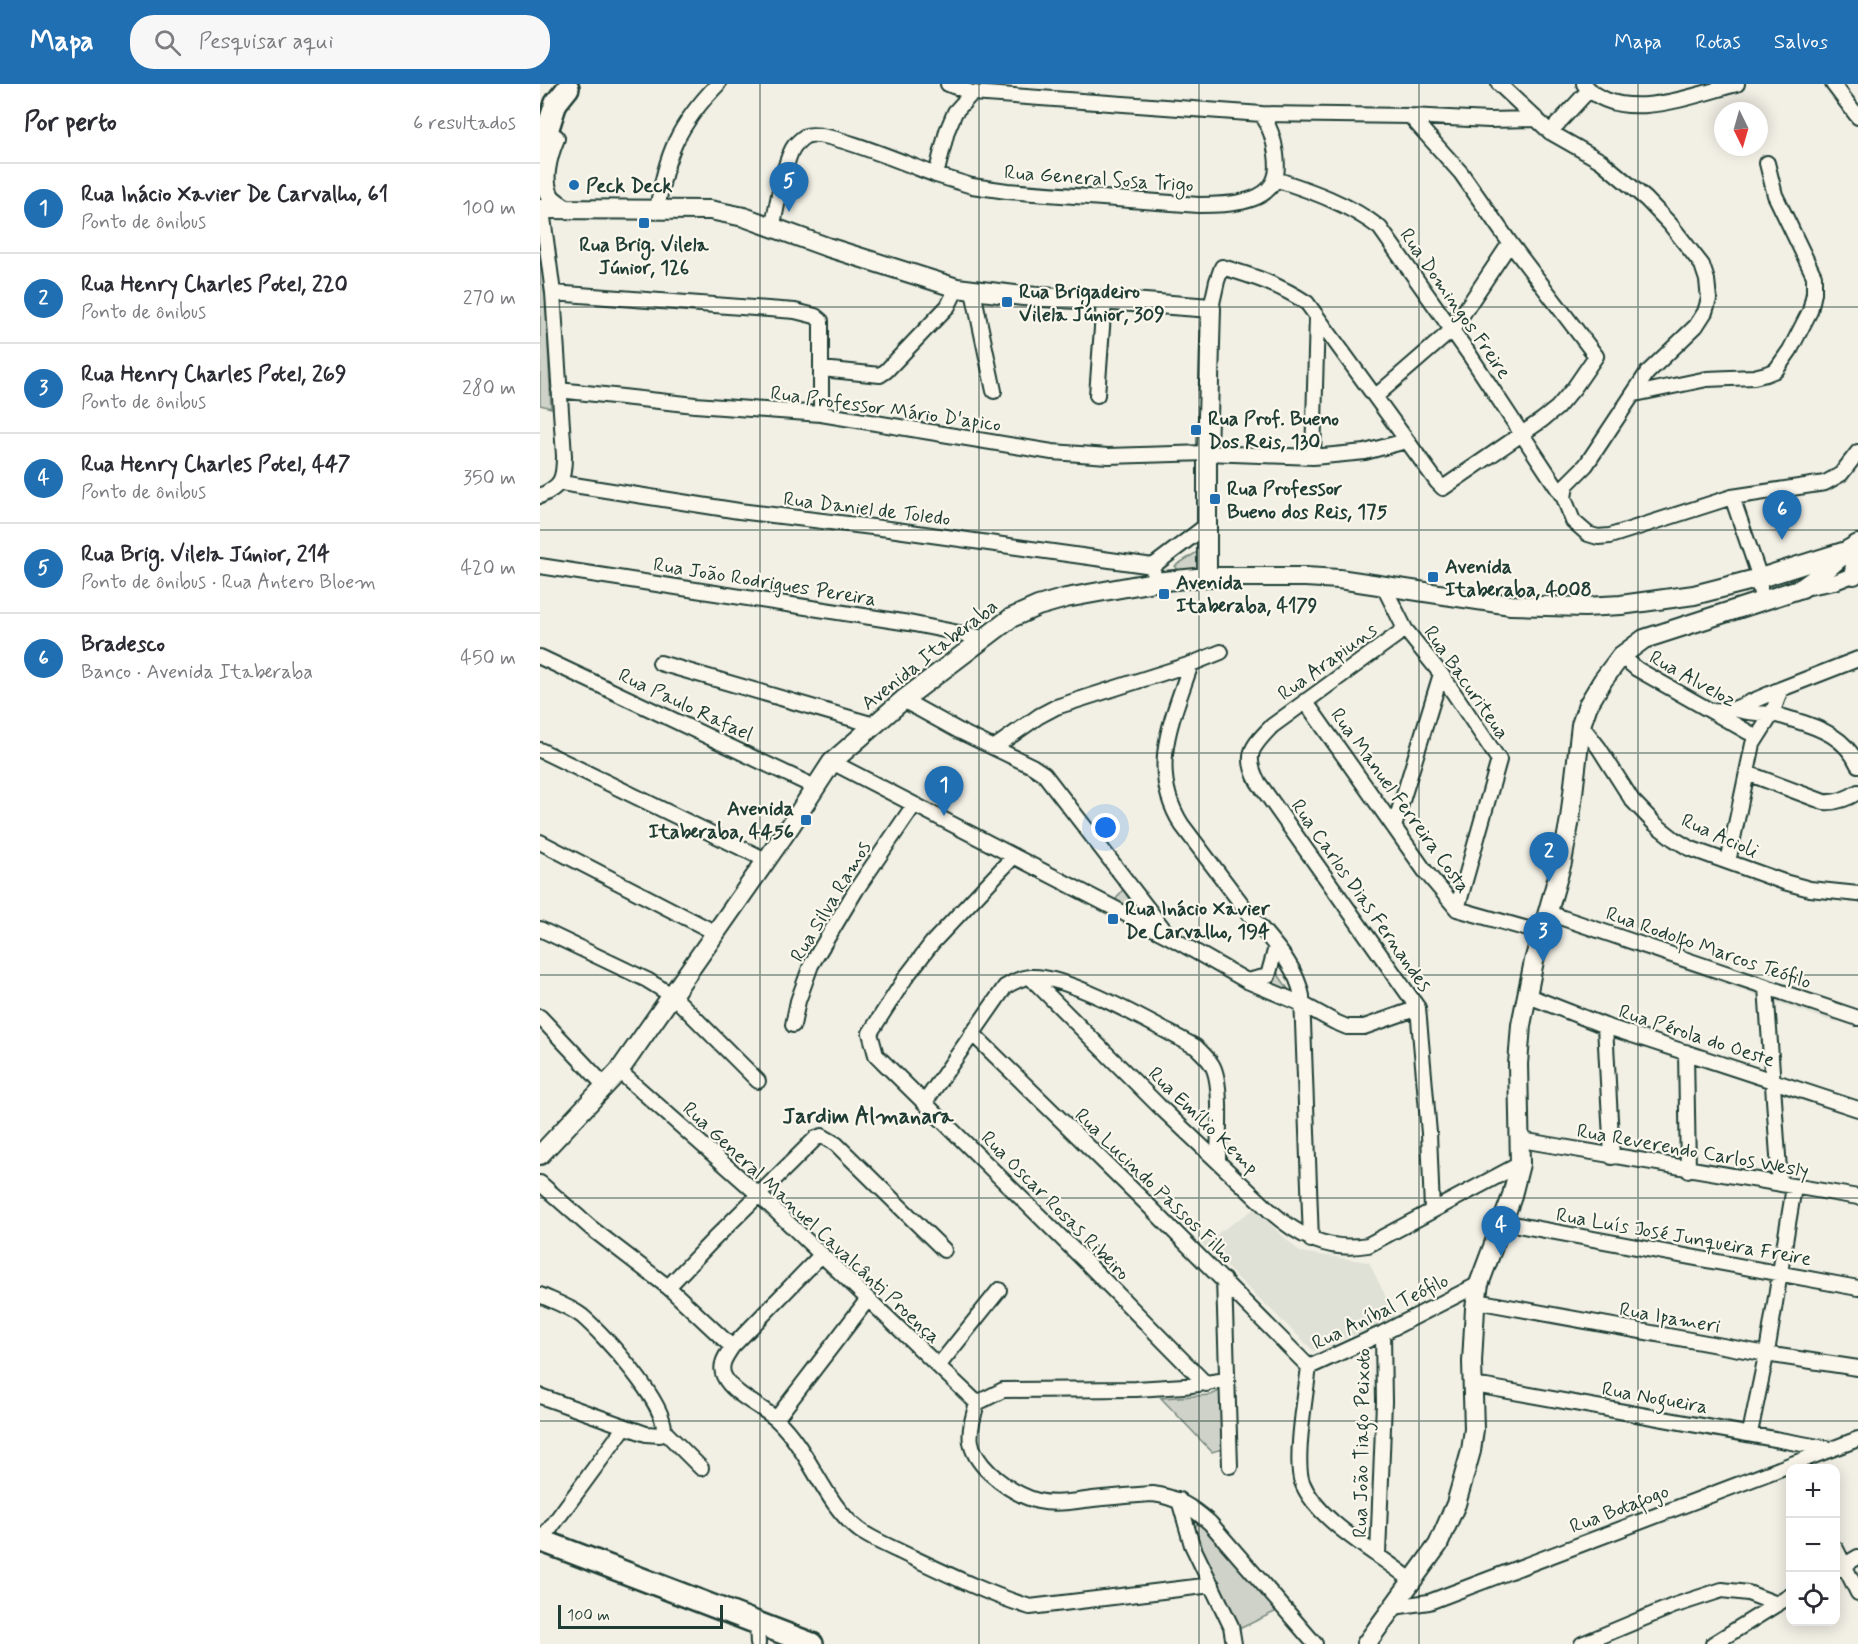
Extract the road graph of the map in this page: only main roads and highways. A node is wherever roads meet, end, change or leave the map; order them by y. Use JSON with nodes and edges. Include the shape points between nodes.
{"nodes":[{"id":1,"x":564,"y":85,"type":"edge"},
{"id":2,"x":540,"y":121,"type":"edge"},
{"id":3,"x":540,"y":153,"type":"edge"},
{"id":4,"x":540,"y":1540,"type":"edge"},
{"id":5,"x":758,"y":1634,"type":"edge"},
{"id":6,"x":812,"y":1644,"type":"edge"}],
"edges":[{"from":1,"to":2,"type":"main road"},
{"from":1,"to":3,"type":"main road"},
{"from":4,"to":5,"type":"main road"},
{"from":5,"to":6,"type":"main road"}]}
